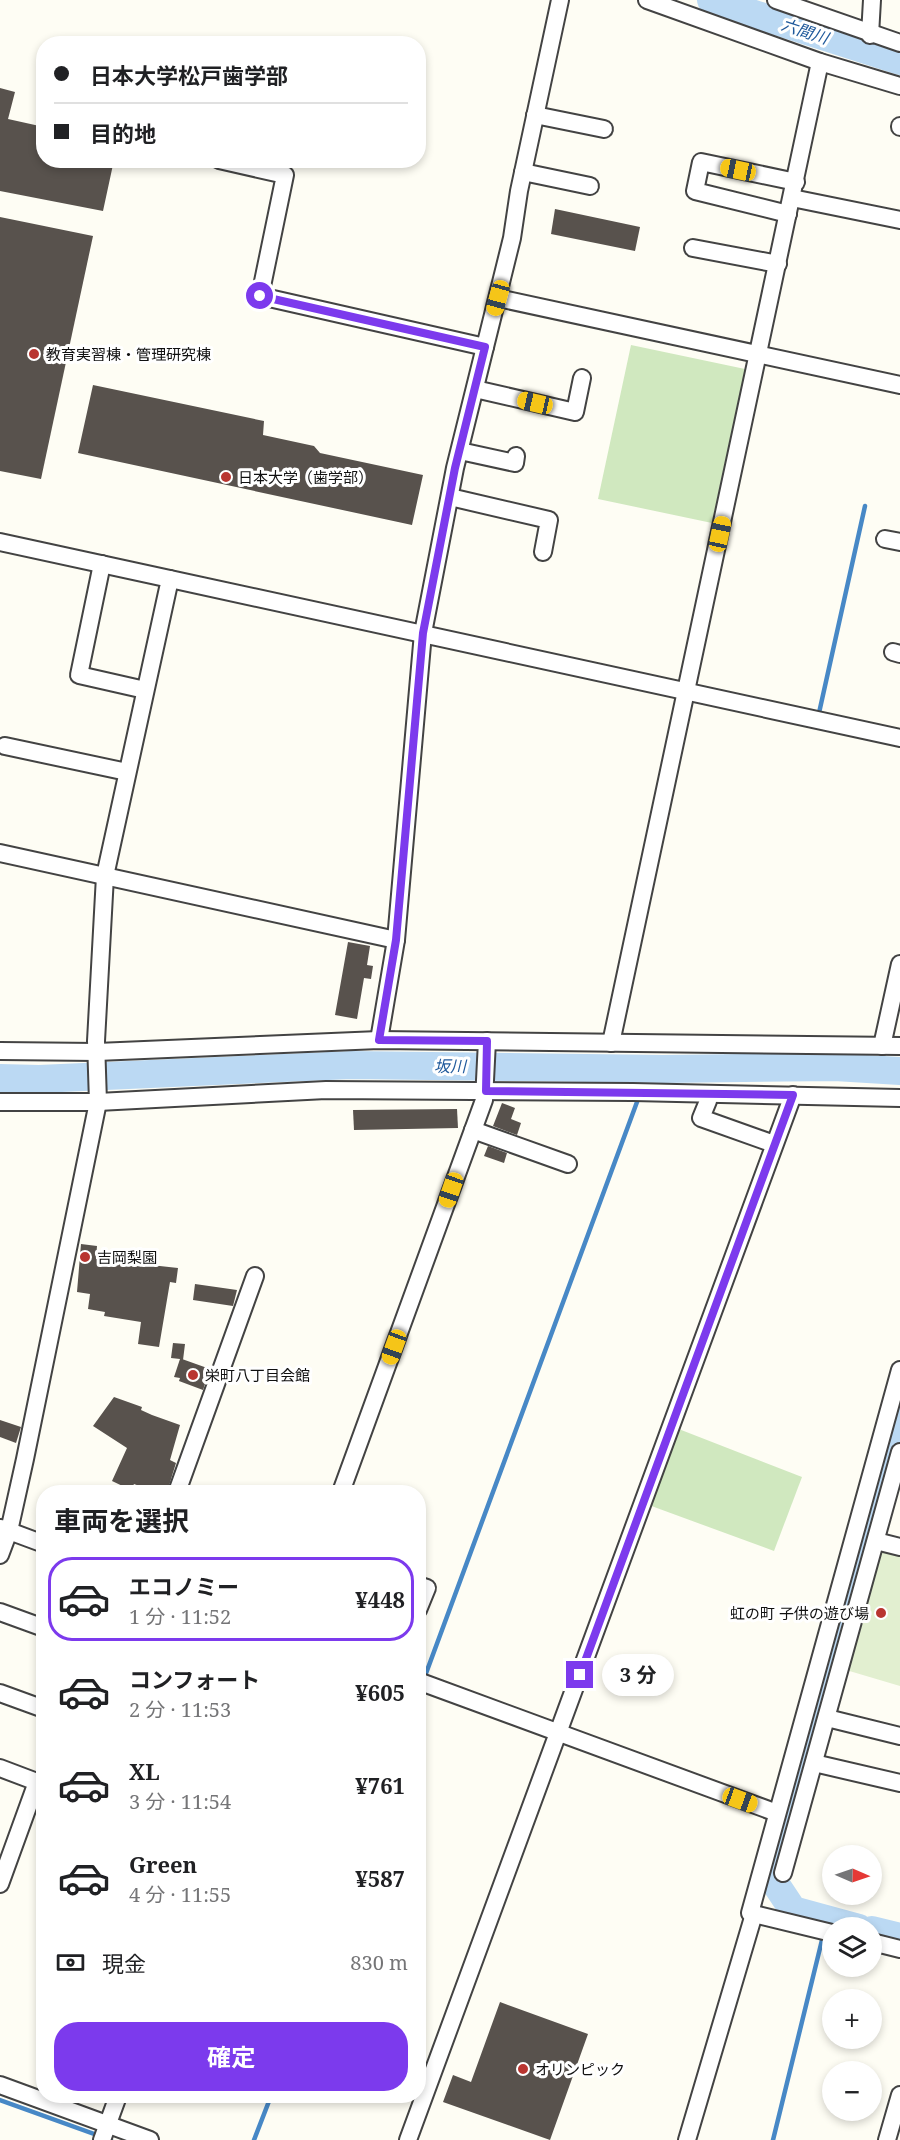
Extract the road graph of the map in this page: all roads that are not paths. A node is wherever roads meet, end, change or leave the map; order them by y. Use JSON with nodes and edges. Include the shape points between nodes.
{"nodes":[{"id":1,"x":560,"y":0,"type":"edge"},
{"id":2,"x":647,"y":0,"type":"edge"},
{"id":3,"x":776,"y":0,"type":"edge"},
{"id":4,"x":872,"y":0,"type":"edge"},
{"id":5,"x":870,"y":34,"type":"junction"},
{"id":6,"x":900,"y":43,"type":"edge"},
{"id":7,"x":820,"y":62,"type":"junction"},
{"id":8,"x":900,"y":86,"type":"edge"},
{"id":9,"x":535,"y":115,"type":"junction"},
{"id":10,"x":604,"y":129,"type":"dead end"},
{"id":11,"x":254,"y":168,"type":"edge"},
{"id":12,"x":523,"y":172,"type":"junction"},
{"id":13,"x":590,"y":186,"type":"dead end"},
{"id":14,"x":792,"y":198,"type":"junction"},
{"id":15,"x":900,"y":220,"type":"edge"},
{"id":16,"x":693,"y":248,"type":"dead end"},
{"id":17,"x":778,"y":264,"type":"junction"},
{"id":18,"x":498,"y":298,"type":"junction"},
{"id":19,"x":485,"y":347,"type":"junction"},
{"id":20,"x":759,"y":354,"type":"junction"},
{"id":21,"x":582,"y":378,"type":"dead end"},
{"id":22,"x":900,"y":385,"type":"edge"},
{"id":23,"x":475,"y":389,"type":"junction"},
{"id":24,"x":460,"y":451,"type":"junction"},
{"id":25,"x":516,"y":456,"type":"dead end"},
{"id":26,"x":450,"y":497,"type":"junction"},
{"id":27,"x":0,"y":542,"type":"edge"},
{"id":28,"x":543,"y":552,"type":"dead end"},
{"id":29,"x":102,"y":564,"type":"junction"},
{"id":30,"x":170,"y":579,"type":"junction"},
{"id":31,"x":423,"y":633,"type":"junction"},
{"id":32,"x":145,"y":690,"type":"junction"},
{"id":33,"x":685,"y":692,"type":"junction"},
{"id":34,"x":900,"y":738,"type":"edge"},
{"id":35,"x":5,"y":746,"type":"dead end"},
{"id":36,"x":127,"y":772,"type":"junction"},
{"id":37,"x":0,"y":853,"type":"edge"},
{"id":38,"x":105,"y":876,"type":"junction"},
{"id":39,"x":396,"y":940,"type":"junction"},
{"id":40,"x":900,"y":964,"type":"edge"},
{"id":41,"x":379,"y":1040,"type":"junction"},
{"id":42,"x":611,"y":1043,"type":"junction"},
{"id":43,"x":487,"y":1044,"type":"junction"},
{"id":44,"x":882,"y":1046,"type":"junction"},
{"id":45,"x":900,"y":1046,"type":"edge"},
{"id":46,"x":0,"y":1051,"type":"edge"},
{"id":47,"x":97,"y":1054,"type":"junction"},
{"id":48,"x":486,"y":1088,"type":"junction"},
{"id":49,"x":793,"y":1095,"type":"junction"},
{"id":50,"x":98,"y":1098,"type":"junction"},
{"id":51,"x":900,"y":1098,"type":"edge"},
{"id":52,"x":708,"y":1101,"type":"dead end"},
{"id":53,"x":0,"y":1102,"type":"edge"},
{"id":54,"x":473,"y":1130,"type":"junction"},
{"id":55,"x":774,"y":1144,"type":"junction"},
{"id":56,"x":568,"y":1164,"type":"dead end"},
{"id":57,"x":255,"y":1276,"type":"dead end"},
{"id":58,"x":900,"y":1370,"type":"edge"},
{"id":59,"x":900,"y":1452,"type":"edge"},
{"id":60,"x":180,"y":1485,"type":"edge"},
{"id":61,"x":344,"y":1485,"type":"edge"},
{"id":62,"x":4,"y":1530,"type":"edge"},
{"id":63,"x":36,"y":1541,"type":"edge"},
{"id":64,"x":876,"y":1541,"type":"junction"},
{"id":65,"x":900,"y":1547,"type":"edge"},
{"id":66,"x":0,"y":1555,"type":"edge"},
{"id":67,"x":0,"y":1612,"type":"edge"},
{"id":68,"x":36,"y":1625,"type":"edge"},
{"id":69,"x":426,"y":1684,"type":"edge"},
{"id":70,"x":0,"y":1693,"type":"edge"},
{"id":71,"x":36,"y":1706,"type":"edge"},
{"id":72,"x":827,"y":1718,"type":"junction"},
{"id":73,"x":559,"y":1732,"type":"junction"},
{"id":74,"x":900,"y":1736,"type":"edge"},
{"id":75,"x":814,"y":1763,"type":"junction"},
{"id":76,"x":0,"y":1768,"type":"edge"},
{"id":77,"x":36,"y":1782,"type":"edge"},
{"id":78,"x":900,"y":1783,"type":"edge"},
{"id":79,"x":36,"y":1785,"type":"edge"},
{"id":80,"x":777,"y":1814,"type":"junction"},
{"id":81,"x":783,"y":1873,"type":"dead end"},
{"id":82,"x":0,"y":1884,"type":"edge"},
{"id":83,"x":754,"y":1914,"type":"junction"},
{"id":84,"x":822,"y":1931,"type":"edge"},
{"id":85,"x":882,"y":1944,"type":"edge"},
{"id":86,"x":900,"y":1949,"type":"edge"},
{"id":87,"x":0,"y":2085,"type":"edge"},
{"id":88,"x":426,"y":2091,"type":"edge"},
{"id":89,"x":900,"y":2095,"type":"edge"},
{"id":90,"x":36,"y":2101,"type":"edge"},
{"id":91,"x":40,"y":2103,"type":"edge"},
{"id":92,"x":115,"y":2103,"type":"edge"},
{"id":93,"x":422,"y":2103,"type":"edge"},
{"id":94,"x":105,"y":2132,"type":"edge"},
{"id":95,"x":150,"y":2140,"type":"edge"},
{"id":96,"x":408,"y":2140,"type":"edge"},
{"id":97,"x":687,"y":2140,"type":"edge"},
{"id":98,"x":887,"y":2140,"type":"edge"}],
"edges":[{"from":1,"to":9,"type":"street"},
{"from":2,"to":7,"type":"street"},
{"from":3,"to":5,"type":"street"},
{"from":4,"to":5,"type":"street"},
{"from":5,"to":6,"type":"street"},
{"from":7,"to":8,"type":"street"},
{"from":7,"to":14,"type":"street"},
{"from":9,"to":10,"type":"street"},
{"from":9,"to":12,"type":"street"},
{"from":11,"to":19,"type":"street","via":[[285,175],[260,296]]},
{"from":12,"to":13,"type":"street"},
{"from":12,"to":18,"type":"street"},
{"from":14,"to":14,"type":"street","via":[[700,162],[696,191]]},
{"from":14,"to":15,"type":"street"},
{"from":14,"to":17,"type":"street"},
{"from":16,"to":17,"type":"street"},
{"from":17,"to":20,"type":"street"},
{"from":18,"to":19,"type":"street"},
{"from":18,"to":20,"type":"street"},
{"from":19,"to":23,"type":"street"},
{"from":20,"to":22,"type":"street"},
{"from":20,"to":33,"type":"street"},
{"from":21,"to":23,"type":"street","via":[[575,412]]},
{"from":23,"to":24,"type":"street"},
{"from":24,"to":25,"type":"street","via":[[514,463]]},
{"from":24,"to":26,"type":"street"},
{"from":26,"to":28,"type":"street","via":[[549,520]]},
{"from":26,"to":31,"type":"street"},
{"from":27,"to":29,"type":"street"},
{"from":29,"to":30,"type":"street"},
{"from":29,"to":32,"type":"street","via":[[79,675]]},
{"from":30,"to":31,"type":"street"},
{"from":30,"to":32,"type":"street"},
{"from":31,"to":33,"type":"street"},
{"from":31,"to":39,"type":"street"},
{"from":32,"to":36,"type":"street"},
{"from":33,"to":34,"type":"street"},
{"from":33,"to":42,"type":"street"},
{"from":35,"to":36,"type":"street"},
{"from":36,"to":38,"type":"street"},
{"from":37,"to":38,"type":"street"},
{"from":38,"to":39,"type":"street"},
{"from":38,"to":47,"type":"street"},
{"from":39,"to":41,"type":"street"},
{"from":40,"to":44,"type":"street"},
{"from":41,"to":43,"type":"street"},
{"from":41,"to":47,"type":"street"},
{"from":42,"to":43,"type":"street"},
{"from":42,"to":44,"type":"street"},
{"from":43,"to":48,"type":"street"},
{"from":44,"to":45,"type":"street"},
{"from":46,"to":47,"type":"street"},
{"from":47,"to":50,"type":"street"},
{"from":48,"to":49,"type":"street"},
{"from":48,"to":50,"type":"street"},
{"from":48,"to":54,"type":"street"},
{"from":49,"to":51,"type":"street"},
{"from":49,"to":55,"type":"street"},
{"from":50,"to":53,"type":"street"},
{"from":50,"to":62,"type":"street"},
{"from":52,"to":55,"type":"street","via":[[701,1118]]},
{"from":54,"to":56,"type":"street"},
{"from":54,"to":61,"type":"street"},
{"from":55,"to":73,"type":"street"},
{"from":57,"to":60,"type":"street"},
{"from":58,"to":80,"type":"street"},
{"from":59,"to":64,"type":"street"},
{"from":62,"to":63,"type":"street"},
{"from":62,"to":66,"type":"street"},
{"from":64,"to":65,"type":"street"},
{"from":64,"to":72,"type":"street"},
{"from":67,"to":68,"type":"street"},
{"from":69,"to":73,"type":"street"},
{"from":70,"to":71,"type":"street"},
{"from":72,"to":74,"type":"street"},
{"from":72,"to":75,"type":"street"},
{"from":73,"to":80,"type":"street"},
{"from":73,"to":88,"type":"street"},
{"from":75,"to":78,"type":"street"},
{"from":75,"to":81,"type":"street"},
{"from":76,"to":77,"type":"street"},
{"from":79,"to":82,"type":"street"},
{"from":80,"to":83,"type":"street","via":[[750,1913]]},
{"from":83,"to":84,"type":"street"},
{"from":83,"to":97,"type":"street"},
{"from":85,"to":86,"type":"street"},
{"from":87,"to":90,"type":"street"},
{"from":89,"to":98,"type":"street"},
{"from":91,"to":94,"type":"street"},
{"from":92,"to":94,"type":"street"},
{"from":93,"to":96,"type":"street"},
{"from":94,"to":95,"type":"street"}]}
